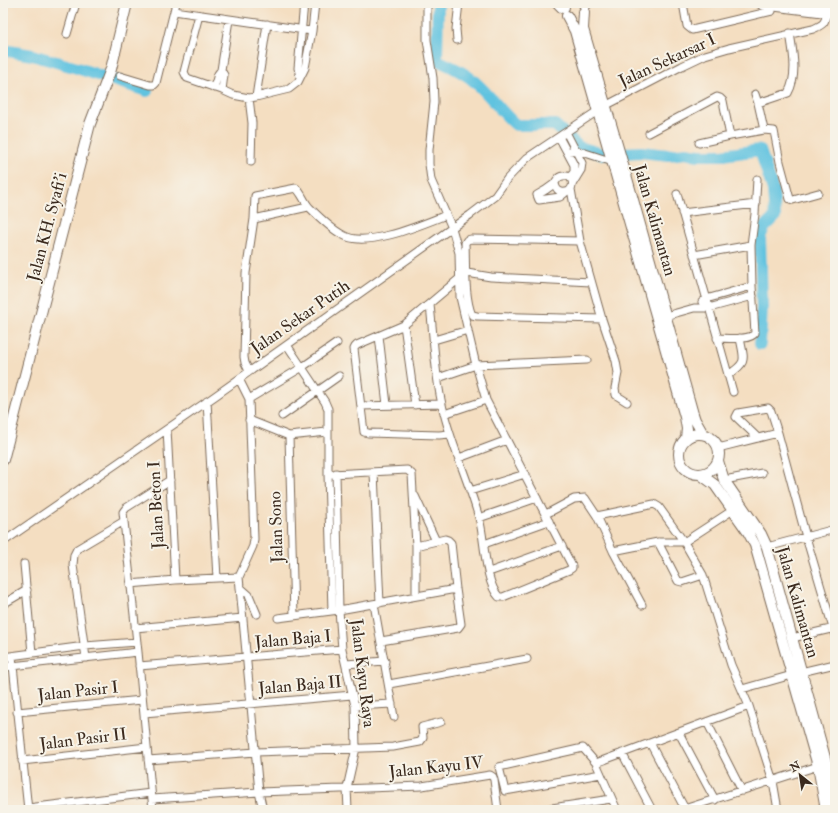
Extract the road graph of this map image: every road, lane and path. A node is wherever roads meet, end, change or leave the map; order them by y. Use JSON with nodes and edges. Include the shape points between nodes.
{"nodes":[{"id":1,"x":76,"y":3,"type":"edge"},
{"id":2,"x":127,"y":3,"type":"edge"},
{"id":3,"x":176,"y":3,"type":"edge"},
{"id":4,"x":304,"y":3,"type":"edge"},
{"id":5,"x":315,"y":3,"type":"edge"},
{"id":6,"x":427,"y":3,"type":"edge"},
{"id":7,"x":459,"y":3,"type":"edge"},
{"id":8,"x":683,"y":3,"type":"edge"},
{"id":9,"x":767,"y":4,"type":"edge"},
{"id":10,"x":585,"y":6,"type":"edge"},
{"id":11,"x":563,"y":7,"type":"edge"},
{"id":12,"x":174,"y":11,"type":"junction"},
{"id":13,"x":831,"y":12,"type":"edge"},
{"id":14,"x":303,"y":14,"type":"junction"},
{"id":15,"x":199,"y":15,"type":"junction"},
{"id":16,"x":314,"y":15,"type":"junction"},
{"id":17,"x":230,"y":20,"type":"junction"},
{"id":18,"x":267,"y":24,"type":"junction"},
{"id":19,"x":301,"y":30,"type":"junction"},
{"id":20,"x":312,"y":31,"type":"junction"},
{"id":21,"x":790,"y":33,"type":"junction"},
{"id":22,"x":67,"y":34,"type":"dead end"},
{"id":23,"x":457,"y":40,"type":"dead end"},
{"id":24,"x":221,"y":70,"type":"junction"},
{"id":25,"x":120,"y":76,"type":"dead end"},
{"id":26,"x":300,"y":76,"type":"junction"},
{"id":27,"x":214,"y":88,"type":"junction"},
{"id":28,"x":222,"y":90,"type":"junction"},
{"id":29,"x":755,"y":94,"type":"dead end"},
{"id":30,"x":252,"y":97,"type":"junction"},
{"id":31,"x":758,"y":103,"type":"junction"},
{"id":32,"x":601,"y":108,"type":"junction"},
{"id":33,"x":764,"y":130,"type":"junction"},
{"id":34,"x":566,"y":132,"type":"junction"},
{"id":35,"x":649,"y":133,"type":"dead end"},
{"id":36,"x":730,"y":136,"type":"junction"},
{"id":37,"x":559,"y":137,"type":"junction"},
{"id":38,"x":699,"y":143,"type":"dead end"},
{"id":39,"x":576,"y":150,"type":"junction"},
{"id":40,"x":568,"y":151,"type":"junction"},
{"id":41,"x":615,"y":161,"type":"junction"},
{"id":42,"x":252,"y":162,"type":"dead end"},
{"id":43,"x":757,"y":179,"type":"dead end"},
{"id":44,"x":555,"y":183,"type":"junction"},
{"id":45,"x":570,"y":185,"type":"junction"},
{"id":46,"x":818,"y":193,"type":"dead end"},
{"id":47,"x":677,"y":194,"type":"dead end"},
{"id":48,"x":756,"y":204,"type":"junction"},
{"id":49,"x":308,"y":207,"type":"junction"},
{"id":50,"x":682,"y":213,"type":"junction"},
{"id":51,"x":446,"y":215,"type":"junction"},
{"id":52,"x":254,"y":219,"type":"junction"},
{"id":53,"x":452,"y":228,"type":"junction"},
{"id":54,"x":580,"y":241,"type":"junction"},
{"id":55,"x":751,"y":245,"type":"junction"},
{"id":56,"x":694,"y":255,"type":"junction"},
{"id":57,"x":467,"y":273,"type":"junction"},
{"id":58,"x":460,"y":278,"type":"junction"},
{"id":59,"x":592,"y":282,"type":"junction"},
{"id":60,"x":752,"y":286,"type":"junction"},
{"id":61,"x":753,"y":296,"type":"junction"},
{"id":62,"x":706,"y":299,"type":"junction"},
{"id":63,"x":430,"y":305,"type":"junction"},
{"id":64,"x":694,"y":308,"type":"junction"},
{"id":65,"x":709,"y":308,"type":"junction"},
{"id":66,"x":661,"y":317,"type":"junction"},
{"id":67,"x":602,"y":319,"type":"junction"},
{"id":68,"x":404,"y":325,"type":"junction"},
{"id":69,"x":468,"y":330,"type":"junction"},
{"id":70,"x":379,"y":336,"type":"junction"},
{"id":71,"x":717,"y":338,"type":"junction"},
{"id":72,"x":740,"y":338,"type":"junction"},
{"id":73,"x":434,"y":340,"type":"junction"},
{"id":74,"x":337,"y":343,"type":"dead end"},
{"id":75,"x":286,"y":345,"type":"junction"},
{"id":76,"x":587,"y":360,"type":"dead end"},
{"id":77,"x":476,"y":365,"type":"junction"},
{"id":78,"x":302,"y":368,"type":"junction"},
{"id":79,"x":249,"y":371,"type":"junction"},
{"id":80,"x":728,"y":375,"type":"junction"},
{"id":81,"x":339,"y":376,"type":"dead end"},
{"id":82,"x":438,"y":378,"type":"junction"},
{"id":83,"x":239,"y":379,"type":"junction"},
{"id":84,"x":316,"y":391,"type":"junction"},
{"id":85,"x":732,"y":392,"type":"dead end"},
{"id":86,"x":249,"y":399,"type":"junction"},
{"id":87,"x":486,"y":400,"type":"junction"},
{"id":88,"x":207,"y":401,"type":"junction"},
{"id":89,"x":627,"y":402,"type":"dead end"},
{"id":90,"x":442,"y":404,"type":"junction"},
{"id":91,"x":387,"y":405,"type":"junction"},
{"id":92,"x":415,"y":405,"type":"junction"},
{"id":93,"x":361,"y":406,"type":"junction"},
{"id":94,"x":444,"y":414,"type":"junction"},
{"id":95,"x":282,"y":416,"type":"dead end"},
{"id":96,"x":249,"y":419,"type":"junction"},
{"id":97,"x":167,"y":429,"type":"junction"},
{"id":98,"x":327,"y":432,"type":"junction"},
{"id":99,"x":778,"y":433,"type":"junction"},
{"id":100,"x":450,"y":434,"type":"junction"},
{"id":101,"x":703,"y":434,"type":"junction"},
{"id":102,"x":289,"y":436,"type":"junction"},
{"id":103,"x":686,"y":438,"type":"junction"},
{"id":104,"x":758,"y":438,"type":"junction"},
{"id":105,"x":507,"y":440,"type":"junction"},
{"id":106,"x":718,"y":448,"type":"junction"},
{"id":107,"x":459,"y":458,"type":"junction"},
{"id":108,"x":3,"y":460,"type":"edge"},
{"id":109,"x":718,"y":462,"type":"junction"},
{"id":110,"x":374,"y":473,"type":"junction"},
{"id":111,"x":762,"y":473,"type":"dead end"},
{"id":112,"x":328,"y":474,"type":"junction"},
{"id":113,"x":336,"y":474,"type":"junction"},
{"id":114,"x":525,"y":474,"type":"junction"},
{"id":115,"x":700,"y":474,"type":"junction"},
{"id":116,"x":170,"y":480,"type":"junction"},
{"id":117,"x":724,"y":480,"type":"junction"},
{"id":118,"x":470,"y":491,"type":"junction"},
{"id":119,"x":413,"y":494,"type":"junction"},
{"id":120,"x":537,"y":498,"type":"junction"},
{"id":121,"x":733,"y":510,"type":"junction"},
{"id":122,"x":597,"y":516,"type":"junction"},
{"id":123,"x":480,"y":518,"type":"junction"},
{"id":124,"x":548,"y":518,"type":"junction"},
{"id":125,"x":124,"y":521,"type":"junction"},
{"id":126,"x":835,"y":529,"type":"edge"},
{"id":127,"x":806,"y":537,"type":"junction"},
{"id":128,"x":436,"y":541,"type":"junction"},
{"id":129,"x":3,"y":542,"type":"edge"},
{"id":130,"x":658,"y":542,"type":"junction"},
{"id":131,"x":684,"y":542,"type":"junction"},
{"id":132,"x":484,"y":544,"type":"junction"},
{"id":133,"x":416,"y":546,"type":"junction"},
{"id":134,"x":562,"y":546,"type":"junction"},
{"id":135,"x":767,"y":547,"type":"junction"},
{"id":136,"x":613,"y":551,"type":"junction"},
{"id":137,"x":24,"y":564,"type":"dead end"},
{"id":138,"x":489,"y":572,"type":"junction"},
{"id":139,"x":703,"y":575,"type":"junction"},
{"id":140,"x":239,"y":577,"type":"junction"},
{"id":141,"x":217,"y":578,"type":"junction"},
{"id":142,"x":175,"y":580,"type":"junction"},
{"id":143,"x":130,"y":584,"type":"junction"},
{"id":144,"x":240,"y":587,"type":"junction"},
{"id":145,"x":456,"y":589,"type":"junction"},
{"id":146,"x":773,"y":589,"type":"junction"},
{"id":147,"x":27,"y":590,"type":"junction"},
{"id":148,"x":416,"y":596,"type":"junction"},
{"id":149,"x":377,"y":603,"type":"junction"},
{"id":150,"x":3,"y":604,"type":"edge"},
{"id":151,"x":642,"y":605,"type":"dead end"},
{"id":152,"x":336,"y":611,"type":"junction"},
{"id":153,"x":257,"y":614,"type":"dead end"},
{"id":154,"x":294,"y":616,"type":"junction"},
{"id":155,"x":243,"y":618,"type":"junction"},
{"id":156,"x":278,"y":618,"type":"dead end"},
{"id":157,"x":135,"y":628,"type":"junction"},
{"id":158,"x":834,"y":631,"type":"edge"},
{"id":159,"x":792,"y":638,"type":"junction"},
{"id":160,"x":381,"y":641,"type":"junction"},
{"id":161,"x":137,"y":642,"type":"junction"},
{"id":162,"x":85,"y":646,"type":"junction"},
{"id":163,"x":342,"y":649,"type":"junction"},
{"id":164,"x":138,"y":652,"type":"junction"},
{"id":165,"x":32,"y":653,"type":"junction"},
{"id":166,"x":12,"y":656,"type":"junction"},
{"id":167,"x":3,"y":657,"type":"edge"},
{"id":168,"x":86,"y":658,"type":"junction"},
{"id":169,"x":247,"y":658,"type":"junction"},
{"id":170,"x":527,"y":659,"type":"dead end"},
{"id":171,"x":385,"y":661,"type":"junction"},
{"id":172,"x":346,"y":664,"type":"junction"},
{"id":173,"x":835,"y":664,"type":"edge"},
{"id":174,"x":3,"y":666,"type":"edge"},
{"id":175,"x":12,"y":666,"type":"junction"},
{"id":176,"x":139,"y":666,"type":"junction"},
{"id":177,"x":797,"y":674,"type":"junction"},
{"id":178,"x":389,"y":684,"type":"junction"},
{"id":179,"x":742,"y":689,"type":"junction"},
{"id":180,"x":352,"y":695,"type":"junction"},
{"id":181,"x":142,"y":700,"type":"junction"},
{"id":182,"x":251,"y":704,"type":"junction"},
{"id":183,"x":392,"y":704,"type":"junction"},
{"id":184,"x":355,"y":706,"type":"junction"},
{"id":185,"x":749,"y":706,"type":"junction"},
{"id":186,"x":17,"y":712,"type":"junction"},
{"id":187,"x":144,"y":713,"type":"junction"},
{"id":188,"x":394,"y":717,"type":"dead end"},
{"id":189,"x":441,"y":722,"type":"dead end"},
{"id":190,"x":707,"y":722,"type":"junction"},
{"id":191,"x":678,"y":733,"type":"junction"},
{"id":192,"x":650,"y":743,"type":"junction"},
{"id":193,"x":147,"y":747,"type":"junction"},
{"id":194,"x":356,"y":748,"type":"junction"},
{"id":195,"x":256,"y":752,"type":"junction"},
{"id":196,"x":622,"y":753,"type":"junction"},
{"id":197,"x":148,"y":760,"type":"junction"},
{"id":198,"x":22,"y":761,"type":"junction"},
{"id":199,"x":596,"y":763,"type":"junction"},
{"id":200,"x":827,"y":764,"type":"edge"},
{"id":201,"x":601,"y":774,"type":"junction"},
{"id":202,"x":773,"y":782,"type":"junction"},
{"id":203,"x":347,"y":788,"type":"junction"},
{"id":204,"x":742,"y":791,"type":"junction"},
{"id":205,"x":260,"y":792,"type":"junction"},
{"id":206,"x":152,"y":796,"type":"junction"},
{"id":207,"x":612,"y":799,"type":"junction"},
{"id":208,"x":715,"y":800,"type":"junction"},
{"id":209,"x":48,"y":808,"type":"edge"},
{"id":210,"x":835,"y":808,"type":"edge"},
{"id":211,"x":28,"y":809,"type":"edge"},
{"id":212,"x":686,"y":809,"type":"edge"},
{"id":213,"x":153,"y":810,"type":"edge"},
{"id":214,"x":263,"y":810,"type":"edge"},
{"id":215,"x":348,"y":810,"type":"edge"},
{"id":216,"x":498,"y":810,"type":"edge"},
{"id":217,"x":539,"y":810,"type":"edge"},
{"id":218,"x":617,"y":810,"type":"edge"},
{"id":219,"x":652,"y":810,"type":"edge"},
{"id":220,"x":778,"y":810,"type":"edge"},
{"id":221,"x":826,"y":810,"type":"edge"}],
"edges":[{"from":1,"to":22,"type":"street"},
{"from":2,"to":108,"type":"main road","name":"Jalan KH. Syafi'i","via":[[111,69],[90,124]]},
{"from":3,"to":12,"type":"street"},
{"from":4,"to":14,"type":"street"},
{"from":5,"to":16,"type":"street"},
{"from":6,"to":51,"type":"street","via":[[427,40],[434,102],[429,164],[431,180]]},
{"from":7,"to":23,"type":"street"},
{"from":8,"to":9,"type":"street","via":[[687,26],[692,30],[772,11]]},
{"from":9,"to":13,"type":"highway"},
{"from":10,"to":11,"type":"main road","via":[[582,15],[574,18]]},
{"from":10,"to":32,"type":"main road","name":"Jalan Kalimantan","via":[[583,29]]},
{"from":11,"to":32,"type":"main road","name":"Jalan Kalimantan","via":[[575,31]]},
{"from":12,"to":15,"type":"street"},
{"from":12,"to":25,"type":"street","via":[[156,83],[150,85]]},
{"from":13,"to":21,"type":"street","name":"Jalan Sekarsar I","via":[[823,25]]},
{"from":14,"to":16,"type":"street"},
{"from":14,"to":19,"type":"street"},
{"from":15,"to":17,"type":"street"},
{"from":15,"to":27,"type":"street","via":[[184,72],[187,78]]},
{"from":16,"to":20,"type":"street"},
{"from":17,"to":18,"type":"street"},
{"from":17,"to":24,"type":"street"},
{"from":18,"to":19,"type":"street"},
{"from":18,"to":30,"type":"street"},
{"from":19,"to":20,"type":"street"},
{"from":19,"to":26,"type":"street","via":[[298,68]]},
{"from":20,"to":26,"type":"street","via":[[305,68]]},
{"from":21,"to":31,"type":"street","via":[[794,72],[792,86],[788,92]]},
{"from":21,"to":32,"type":"street","name":"Jalan Sekarsar I","via":[[705,55]]},
{"from":24,"to":27,"type":"street"},
{"from":24,"to":28,"type":"street","via":[[224,75]]},
{"from":26,"to":30,"type":"street","via":[[298,82],[289,89]]},
{"from":27,"to":28,"type":"street"},
{"from":28,"to":30,"type":"street","via":[[233,95]]},
{"from":29,"to":31,"type":"street"},
{"from":30,"to":42,"type":"street"},
{"from":31,"to":33,"type":"street"},
{"from":32,"to":34,"type":"street","name":"Jalan Sekar Putih"},
{"from":32,"to":41,"type":"main road","name":"Jalan Kalimantan"},
{"from":33,"to":36,"type":"street"},
{"from":33,"to":46,"type":"street","via":[[774,131],[790,199]]},
{"from":34,"to":37,"type":"street","name":"Jalan Sekar Putih"},
{"from":34,"to":39,"type":"street"},
{"from":35,"to":36,"type":"street","via":[[717,97],[723,101]]},
{"from":36,"to":38,"type":"street"},
{"from":37,"to":40,"type":"street"},
{"from":37,"to":53,"type":"street","name":"Jalan Sekar Putih","via":[[527,158],[495,196]]},
{"from":39,"to":40,"type":"street"},
{"from":39,"to":41,"type":"street"},
{"from":39,"to":45,"type":"street","via":[[582,163],[581,170]]},
{"from":40,"to":45,"type":"street","via":[[575,168]]},
{"from":41,"to":66,"type":"main road","name":"Jalan Kalimantan"},
{"from":43,"to":48,"type":"street"},
{"from":44,"to":45,"type":"street","via":[[558,190]]},
{"from":44,"to":45,"type":"street","via":[[565,175]]},
{"from":44,"to":45,"type":"street","via":[[537,196],[539,200],[560,197]]},
{"from":45,"to":54,"type":"street"},
{"from":47,"to":50,"type":"street"},
{"from":48,"to":50,"type":"street"},
{"from":48,"to":55,"type":"street"},
{"from":49,"to":51,"type":"street","via":[[344,236],[363,240],[419,226]]},
{"from":49,"to":52,"type":"street"},
{"from":49,"to":52,"type":"street","via":[[296,188],[257,194],[254,198]]},
{"from":50,"to":56,"type":"street"},
{"from":51,"to":53,"type":"street"},
{"from":52,"to":79,"type":"street","via":[[246,273],[244,357]]},
{"from":53,"to":58,"type":"street","via":[[459,253]]},
{"from":53,"to":75,"type":"street","name":"Jalan Sekar Putih"},
{"from":54,"to":57,"type":"street","via":[[467,240]]},
{"from":54,"to":59,"type":"street"},
{"from":55,"to":56,"type":"street"},
{"from":55,"to":60,"type":"street"},
{"from":56,"to":62,"type":"street"},
{"from":57,"to":59,"type":"street","via":[[491,277]]},
{"from":57,"to":67,"type":"street","via":[[472,315]]},
{"from":58,"to":63,"type":"street"},
{"from":58,"to":69,"type":"street","via":[[460,297]]},
{"from":59,"to":67,"type":"street"},
{"from":60,"to":61,"type":"street"},
{"from":60,"to":62,"type":"street"},
{"from":61,"to":65,"type":"street"},
{"from":61,"to":72,"type":"street","via":[[755,333],[751,337]]},
{"from":62,"to":64,"type":"street"},
{"from":62,"to":65,"type":"street"},
{"from":63,"to":68,"type":"street"},
{"from":63,"to":73,"type":"street"},
{"from":64,"to":65,"type":"street"},
{"from":64,"to":66,"type":"street"},
{"from":65,"to":71,"type":"street"},
{"from":66,"to":101,"type":"main road","name":"Jalan Kalimantan","via":[[695,420]]},
{"from":66,"to":103,"type":"main road","name":"Jalan Kalimantan","via":[[685,417]]},
{"from":67,"to":89,"type":"street","via":[[617,366],[616,396]]},
{"from":68,"to":70,"type":"street"},
{"from":68,"to":92,"type":"street"},
{"from":69,"to":73,"type":"street"},
{"from":69,"to":77,"type":"street"},
{"from":70,"to":91,"type":"street"},
{"from":70,"to":93,"type":"street","via":[[355,347]]},
{"from":71,"to":72,"type":"street"},
{"from":71,"to":80,"type":"street"},
{"from":72,"to":80,"type":"street","via":[[743,363]]},
{"from":73,"to":82,"type":"street"},
{"from":74,"to":78,"type":"street"},
{"from":75,"to":78,"type":"street"},
{"from":75,"to":79,"type":"street","name":"Jalan Sekar Putih"},
{"from":76,"to":77,"type":"street"},
{"from":77,"to":82,"type":"street"},
{"from":77,"to":87,"type":"street"},
{"from":78,"to":84,"type":"street"},
{"from":78,"to":86,"type":"street"},
{"from":79,"to":83,"type":"street","name":"Jalan Sekar Putih"},
{"from":80,"to":85,"type":"street"},
{"from":81,"to":84,"type":"street"},
{"from":82,"to":90,"type":"street"},
{"from":83,"to":86,"type":"street"},
{"from":83,"to":88,"type":"street","name":"Jalan Sekar Putih"},
{"from":84,"to":95,"type":"street"},
{"from":84,"to":98,"type":"street","via":[[328,409]]},
{"from":86,"to":96,"type":"street"},
{"from":87,"to":94,"type":"street"},
{"from":87,"to":105,"type":"street"},
{"from":88,"to":97,"type":"street","name":"Jalan Sekar Putih"},
{"from":88,"to":141,"type":"street"},
{"from":90,"to":92,"type":"street"},
{"from":90,"to":94,"type":"street"},
{"from":91,"to":92,"type":"street"},
{"from":91,"to":93,"type":"street"},
{"from":93,"to":100,"type":"street","via":[[364,432]]},
{"from":94,"to":100,"type":"street"},
{"from":96,"to":102,"type":"street"},
{"from":96,"to":140,"type":"street","via":[[254,539]]},
{"from":97,"to":116,"type":"street","name":"Jalan Beton I"},
{"from":97,"to":129,"type":"street","name":"Jalan Sekar Putih"},
{"from":98,"to":102,"type":"street"},
{"from":98,"to":112,"type":"street"},
{"from":99,"to":104,"type":"street"},
{"from":99,"to":104,"type":"street","via":[[768,408],[738,413],[736,417]]},
{"from":99,"to":127,"type":"street"},
{"from":100,"to":107,"type":"street"},
{"from":101,"to":103,"type":"main road"},
{"from":101,"to":106,"type":"main road","via":[[710,437]]},
{"from":102,"to":154,"type":"street","name":"Jalan Sono"},
{"from":103,"to":115,"type":"main road","via":[[679,449],[680,461],[688,471]]},
{"from":104,"to":106,"type":"street"},
{"from":105,"to":107,"type":"street"},
{"from":105,"to":114,"type":"street"},
{"from":106,"to":109,"type":"main road"},
{"from":107,"to":118,"type":"street"},
{"from":109,"to":115,"type":"main road","via":[[714,468]]},
{"from":109,"to":117,"type":"main road","name":"Jalan Kalimantan"},
{"from":110,"to":113,"type":"street"},
{"from":110,"to":119,"type":"street","via":[[408,470],[412,474]]},
{"from":110,"to":149,"type":"street"},
{"from":111,"to":117,"type":"street"},
{"from":112,"to":113,"type":"street"},
{"from":112,"to":152,"type":"street"},
{"from":113,"to":152,"type":"street"},
{"from":114,"to":118,"type":"street"},
{"from":114,"to":120,"type":"street"},
{"from":115,"to":121,"type":"main road","name":"Jalan Kalimantan","via":[[715,485]]},
{"from":116,"to":125,"type":"street","via":[[124,509]]},
{"from":116,"to":142,"type":"street","name":"Jalan Beton I"},
{"from":117,"to":135,"type":"main road","name":"Jalan Kalimantan"},
{"from":118,"to":123,"type":"street"},
{"from":119,"to":128,"type":"street"},
{"from":119,"to":133,"type":"street"},
{"from":120,"to":123,"type":"street"},
{"from":120,"to":124,"type":"street"},
{"from":121,"to":131,"type":"street"},
{"from":121,"to":146,"type":"main road","name":"Jalan Kalimantan","via":[[755,545]]},
{"from":122,"to":124,"type":"street","via":[[585,498],[574,499]]},
{"from":122,"to":131,"type":"street","via":[[654,504],[659,507]]},
{"from":122,"to":136,"type":"street"},
{"from":123,"to":132,"type":"street"},
{"from":124,"to":132,"type":"street"},
{"from":124,"to":134,"type":"street"},
{"from":125,"to":143,"type":"street"},
{"from":125,"to":162,"type":"street","via":[[78,549],[74,555],[73,565]]},
{"from":126,"to":127,"type":"street"},
{"from":127,"to":135,"type":"street"},
{"from":127,"to":158,"type":"street"},
{"from":128,"to":133,"type":"street"},
{"from":128,"to":145,"type":"street","via":[[445,539],[451,543]]},
{"from":130,"to":131,"type":"street"},
{"from":130,"to":136,"type":"street"},
{"from":130,"to":139,"type":"street","via":[[678,581]]},
{"from":131,"to":139,"type":"street"},
{"from":132,"to":138,"type":"street"},
{"from":133,"to":148,"type":"street"},
{"from":134,"to":138,"type":"street"},
{"from":134,"to":138,"type":"street","via":[[572,568],[503,597],[497,595],[491,584]]},
{"from":135,"to":146,"type":"main road","name":"Jalan Kalimantan"},
{"from":136,"to":151,"type":"street"},
{"from":137,"to":147,"type":"street"},
{"from":139,"to":179,"type":"street","via":[[731,665]]},
{"from":140,"to":141,"type":"street"},
{"from":140,"to":144,"type":"street"},
{"from":141,"to":142,"type":"street"},
{"from":142,"to":143,"type":"street"},
{"from":143,"to":157,"type":"street"},
{"from":144,"to":153,"type":"street","via":[[249,594]]},
{"from":144,"to":155,"type":"street"},
{"from":145,"to":148,"type":"street"},
{"from":145,"to":160,"type":"street","via":[[461,624],[458,628]]},
{"from":146,"to":159,"type":"main road","name":"Jalan Kalimantan"},
{"from":146,"to":177,"type":"main road","name":"Jalan Kalimantan"},
{"from":147,"to":150,"type":"street"},
{"from":147,"to":165,"type":"street"},
{"from":148,"to":149,"type":"street"},
{"from":149,"to":152,"type":"street"},
{"from":149,"to":160,"type":"street"},
{"from":152,"to":154,"type":"street"},
{"from":152,"to":163,"type":"street","name":"Jalan Kayu Raya"},
{"from":154,"to":156,"type":"street"},
{"from":155,"to":157,"type":"street"},
{"from":155,"to":169,"type":"street"},
{"from":157,"to":161,"type":"street"},
{"from":158,"to":159,"type":"street"},
{"from":159,"to":177,"type":"main road","name":"Jalan Kalimantan"},
{"from":160,"to":171,"type":"street"},
{"from":161,"to":162,"type":"street"},
{"from":161,"to":164,"type":"street"},
{"from":162,"to":165,"type":"street"},
{"from":162,"to":168,"type":"street"},
{"from":163,"to":169,"type":"street","name":"Jalan Baja I"},
{"from":163,"to":172,"type":"street","name":"Jalan Kayu Raya"},
{"from":164,"to":168,"type":"street"},
{"from":164,"to":176,"type":"street"},
{"from":165,"to":166,"type":"street"},
{"from":166,"to":167,"type":"street"},
{"from":166,"to":175,"type":"street"},
{"from":168,"to":175,"type":"street"},
{"from":169,"to":176,"type":"street","name":"Jalan Baja I"},
{"from":169,"to":182,"type":"street"},
{"from":170,"to":178,"type":"street"},
{"from":171,"to":172,"type":"street"},
{"from":171,"to":178,"type":"street"},
{"from":172,"to":180,"type":"street","name":"Jalan Kayu Raya"},
{"from":173,"to":177,"type":"street"},
{"from":174,"to":175,"type":"street"},
{"from":175,"to":186,"type":"street"},
{"from":176,"to":181,"type":"street"},
{"from":177,"to":179,"type":"street"},
{"from":177,"to":200,"type":"main road","name":"Jalan Kalimantan"},
{"from":178,"to":183,"type":"street"},
{"from":179,"to":185,"type":"street"},
{"from":180,"to":182,"type":"street","name":"Jalan Baja II"},
{"from":180,"to":184,"type":"street","name":"Jalan Kayu Raya"},
{"from":181,"to":186,"type":"street","name":"Jalan Pasir I"},
{"from":181,"to":187,"type":"street"},
{"from":182,"to":187,"type":"street","name":"Jalan Baja II"},
{"from":182,"to":195,"type":"street"},
{"from":183,"to":184,"type":"street"},
{"from":183,"to":188,"type":"street"},
{"from":184,"to":194,"type":"street","name":"Jalan Kayu Raya"},
{"from":185,"to":190,"type":"street"},
{"from":185,"to":202,"type":"street"},
{"from":186,"to":198,"type":"street"},
{"from":187,"to":193,"type":"street"},
{"from":189,"to":194,"type":"street","via":[[422,727],[423,738],[420,742],[393,747]]},
{"from":190,"to":191,"type":"street"},
{"from":190,"to":204,"type":"street"},
{"from":191,"to":192,"type":"street"},
{"from":191,"to":208,"type":"street"},
{"from":192,"to":196,"type":"street"},
{"from":192,"to":212,"type":"street"},
{"from":193,"to":197,"type":"street"},
{"from":193,"to":198,"type":"street","name":"Jalan Pasir II"},
{"from":194,"to":195,"type":"street"},
{"from":194,"to":203,"type":"street","name":"Jalan Kayu Raya"},
{"from":195,"to":197,"type":"street"},
{"from":195,"to":205,"type":"street"},
{"from":196,"to":199,"type":"street"},
{"from":196,"to":219,"type":"street"},
{"from":197,"to":206,"type":"street"},
{"from":198,"to":211,"type":"street"},
{"from":199,"to":201,"type":"street"},
{"from":199,"to":201,"type":"street","via":[[582,748],[501,765],[499,769],[504,789],[507,791]]},
{"from":200,"to":202,"type":"street"},
{"from":200,"to":210,"type":"main road","name":"Jalan Kalimantan"},
{"from":200,"to":221,"type":"main road","name":"Jalan Kalimantan"},
{"from":201,"to":207,"type":"street"},
{"from":202,"to":204,"type":"street"},
{"from":202,"to":220,"type":"street"},
{"from":203,"to":205,"type":"street"},
{"from":203,"to":215,"type":"street","name":"Jalan Kayu Raya"},
{"from":203,"to":216,"type":"street","name":"Jalan Kayu IV","via":[[422,786],[490,775],[494,780]]},
{"from":204,"to":208,"type":"street"},
{"from":205,"to":206,"type":"street"},
{"from":205,"to":214,"type":"street"},
{"from":206,"to":209,"type":"street"},
{"from":206,"to":213,"type":"street"},
{"from":207,"to":217,"type":"street"},
{"from":207,"to":218,"type":"street"},
{"from":208,"to":212,"type":"street"},
{"from":209,"to":211,"type":"street"}]}
